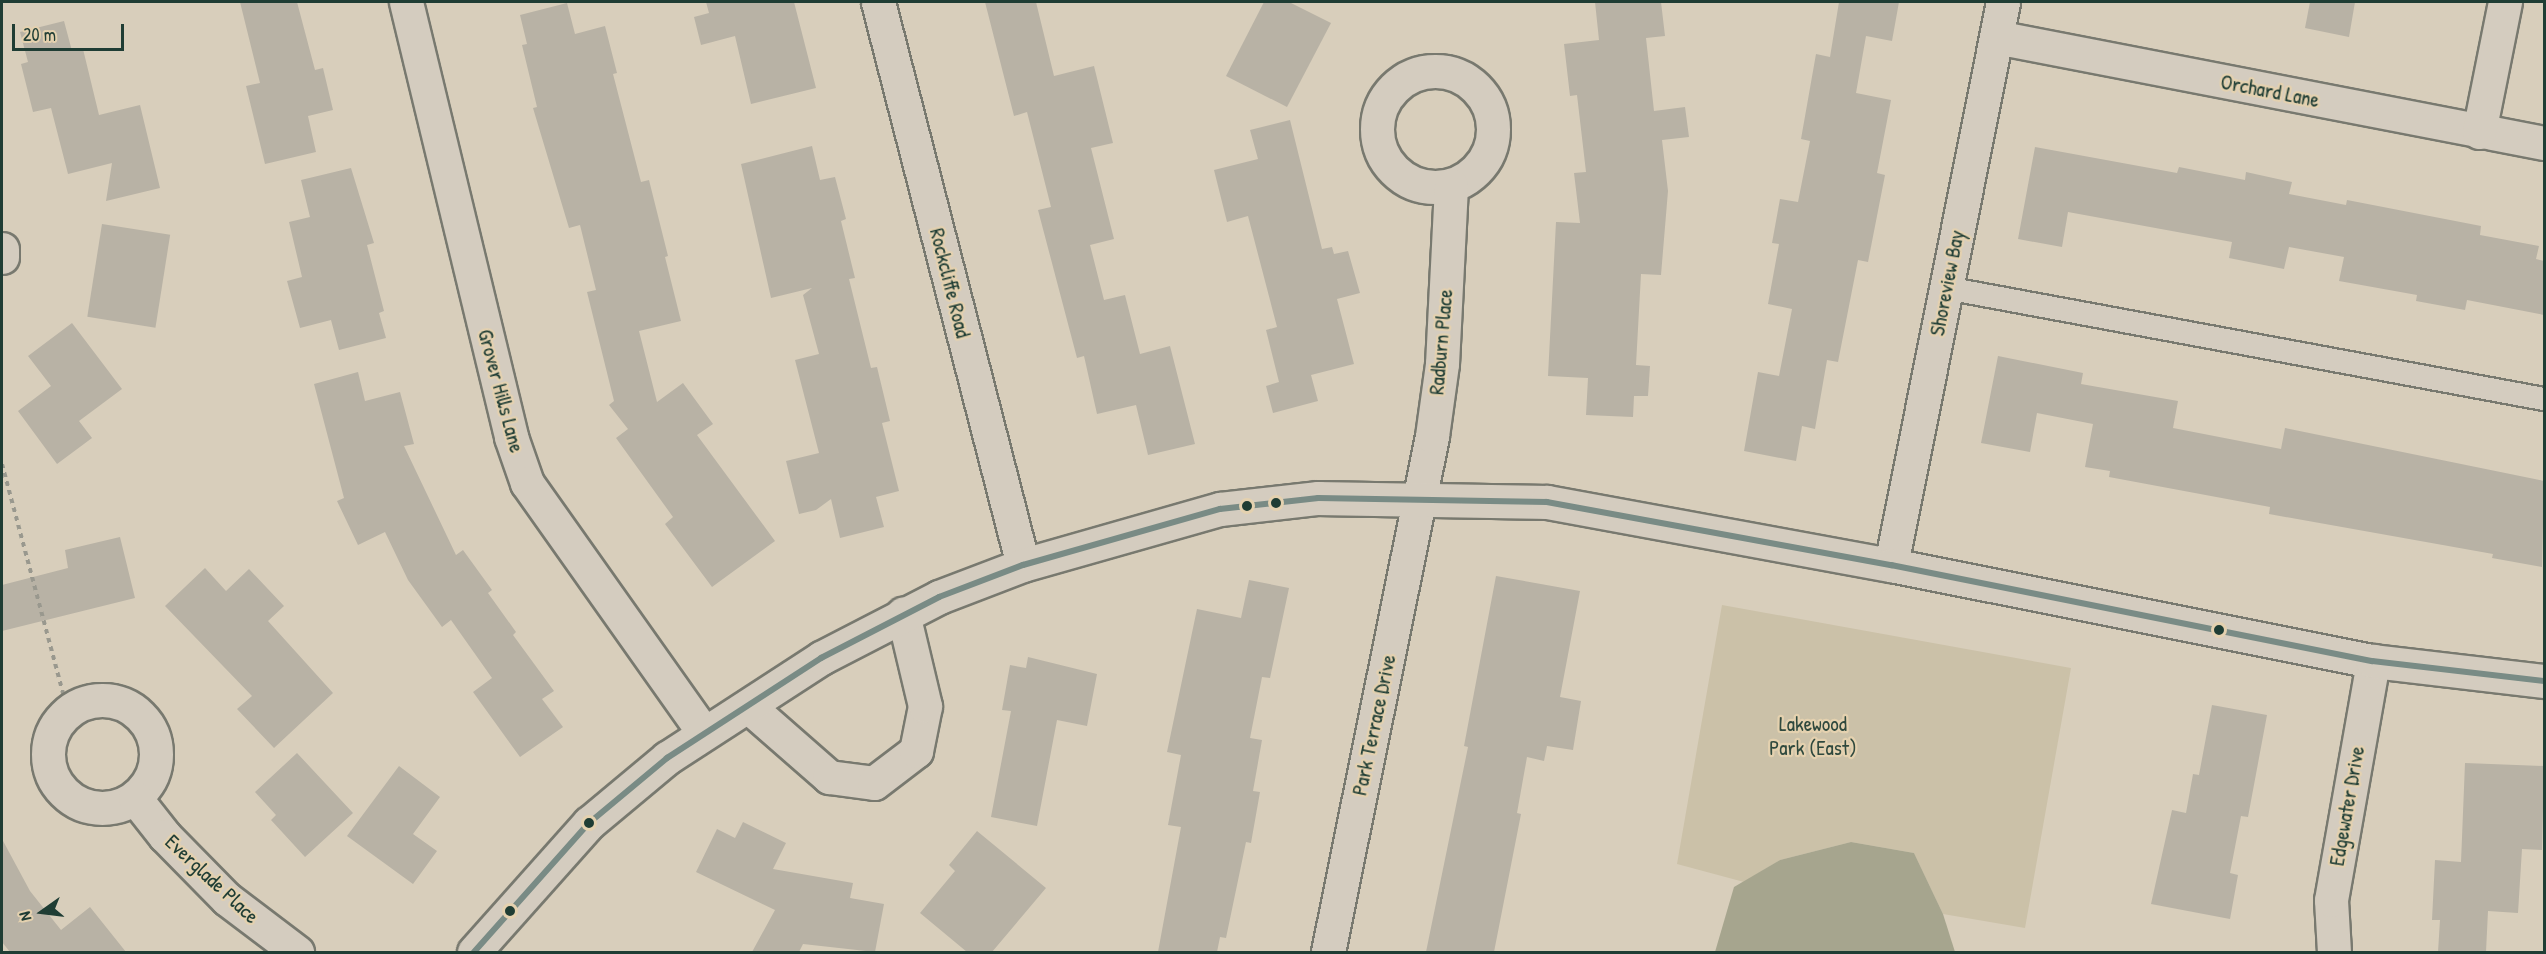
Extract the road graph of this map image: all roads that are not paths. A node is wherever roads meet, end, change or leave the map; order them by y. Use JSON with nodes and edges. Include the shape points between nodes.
{"nodes":[{"id":1,"x":406,"y":2,"type":"edge"},
{"id":2,"x":878,"y":2,"type":"edge"},
{"id":3,"x":2003,"y":2,"type":"edge"},
{"id":4,"x":2505,"y":2,"type":"edge"},
{"id":5,"x":1996,"y":37,"type":"junction"},
{"id":6,"x":2479,"y":132,"type":"junction"},
{"id":7,"x":2544,"y":143,"type":"edge"},
{"id":8,"x":1451,"y":185,"type":"dead end"},
{"id":9,"x":2,"y":249,"type":"edge"},
{"id":10,"x":2,"y":257,"type":"edge"},
{"id":11,"x":1946,"y":288,"type":"junction"},
{"id":12,"x":2544,"y":399,"type":"edge"},
{"id":13,"x":1421,"y":498,"type":"junction"},
{"id":14,"x":1023,"y":565,"type":"junction"},
{"id":15,"x":1891,"y":565,"type":"junction"},
{"id":16,"x":903,"y":614,"type":"junction"},
{"id":17,"x":2373,"y":661,"type":"junction"},
{"id":18,"x":2544,"y":681,"type":"edge"},
{"id":19,"x":748,"y":706,"type":"junction"},
{"id":20,"x":703,"y":732,"type":"junction"},
{"id":21,"x":135,"y":798,"type":"junction"},
{"id":22,"x":297,"y":952,"type":"edge"},
{"id":23,"x":474,"y":952,"type":"edge"},
{"id":24,"x":1328,"y":952,"type":"edge"},
{"id":25,"x":2334,"y":952,"type":"edge"}],
"edges":[{"from":1,"to":20,"type":"street","name":"Grover Hills Lane","via":[[511,437],[527,483]]},
{"from":2,"to":14,"type":"street","name":"Rockcliffe Road"},
{"from":3,"to":5,"type":"street","name":"Shoreview Bay"},
{"from":4,"to":6,"type":"street"},
{"from":5,"to":6,"type":"street","name":"Orchard Lane"},
{"from":5,"to":11,"type":"street","name":"Shoreview Bay"},
{"from":6,"to":7,"type":"street","name":"Orchard Lane"},
{"from":8,"to":13,"type":"street","name":"Radburn Place","via":[[1442,364]]},
{"from":9,"to":10,"type":"street"},
{"from":11,"to":12,"type":"lane"},
{"from":11,"to":15,"type":"street","name":"Shoreview Bay"},
{"from":13,"to":14,"type":"street","via":[[1318,498],[1220,509]]},
{"from":13,"to":15,"type":"street","via":[[1547,502]]},
{"from":13,"to":24,"type":"street","name":"Park Terrace Drive"},
{"from":14,"to":16,"type":"street"},
{"from":15,"to":17,"type":"street"},
{"from":16,"to":19,"type":"street","via":[[821,658]]},
{"from":16,"to":19,"type":"street","via":[[925,706],[916,751],[874,783],[829,777]]},
{"from":17,"to":18,"type":"street"},
{"from":17,"to":25,"type":"street","name":"Edgewater Drive","via":[[2331,900]]},
{"from":19,"to":20,"type":"street"},
{"from":20,"to":23,"type":"street","via":[[589,823]]},
{"from":21,"to":21,"type":"street","via":[[118,806],[99,808],[66,795],[48,762],[55,726],[68,712],[99,699],[116,701],[145,720],[153,735],[154,770]]},
{"from":21,"to":22,"type":"street","name":"Everglade Place","via":[[165,836],[227,899]]}]}
